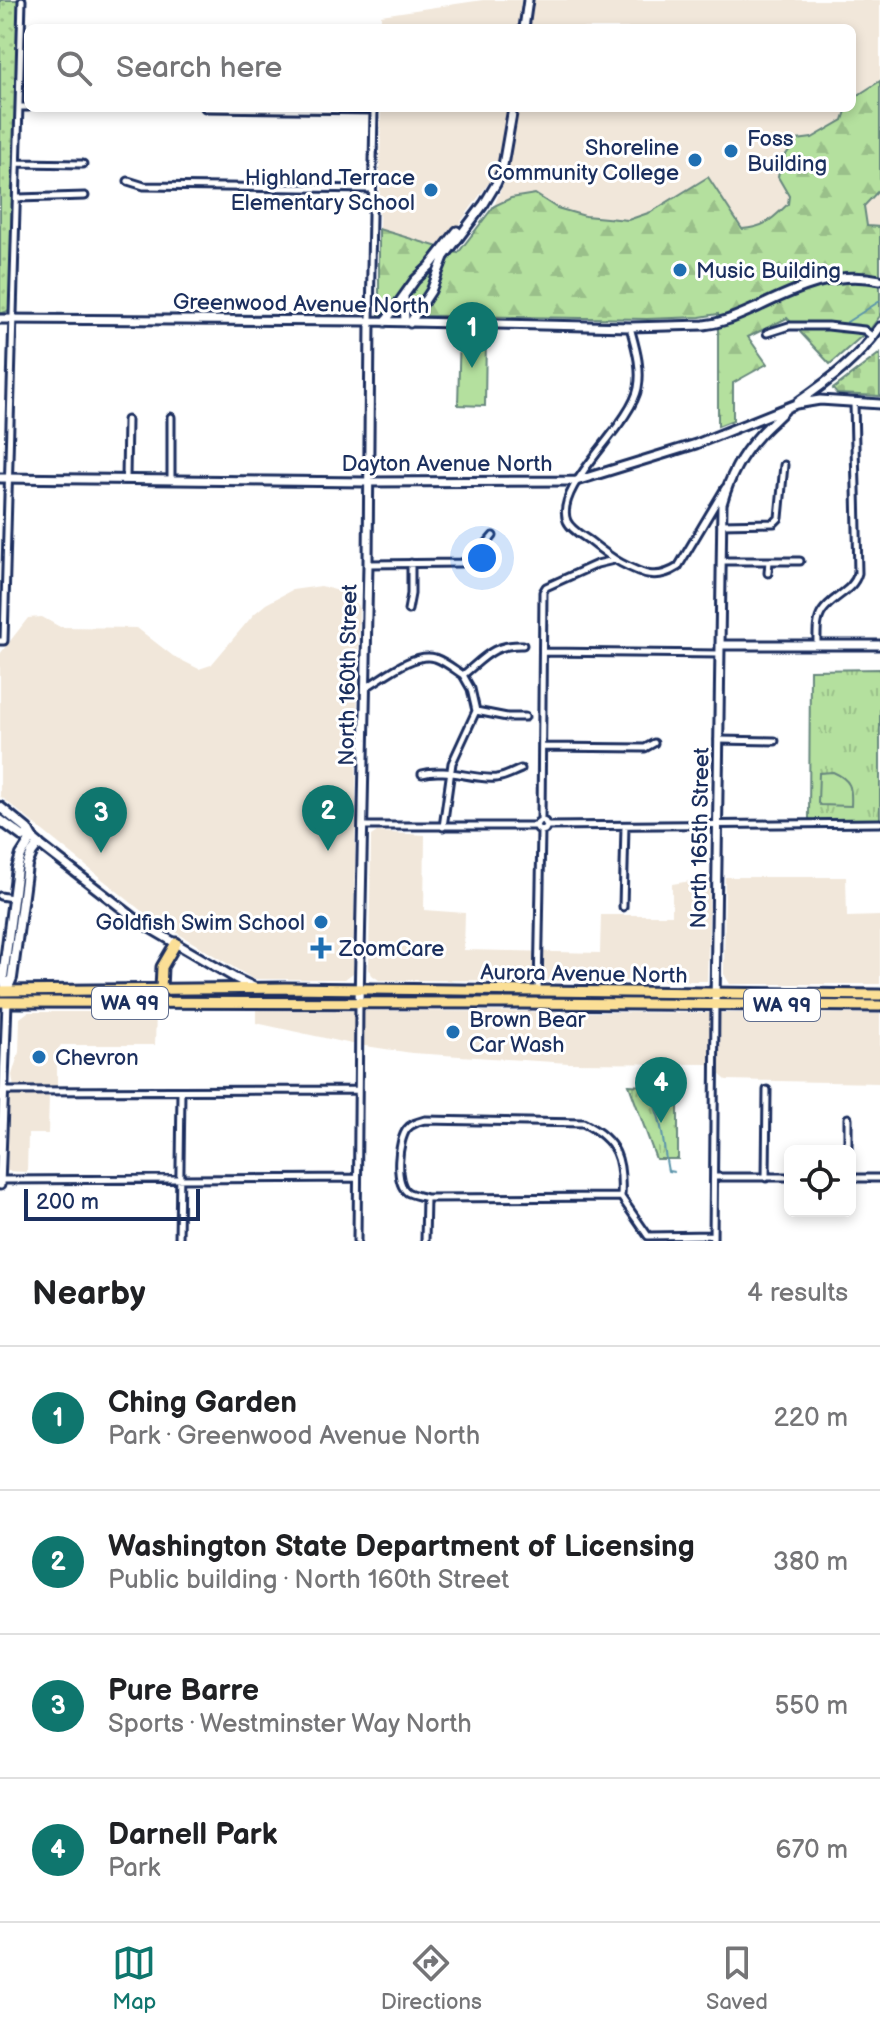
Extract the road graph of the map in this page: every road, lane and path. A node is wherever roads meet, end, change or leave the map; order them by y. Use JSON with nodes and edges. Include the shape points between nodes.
{"nodes":[{"id":1,"x":22,"y":0,"type":"edge"},
{"id":2,"x":528,"y":0,"type":"edge"},
{"id":3,"x":525,"y":24,"type":"edge"},
{"id":4,"x":19,"y":107,"type":"junction"},
{"id":5,"x":24,"y":107,"type":"edge"},
{"id":6,"x":374,"y":112,"type":"edge"},
{"id":7,"x":513,"y":112,"type":"edge"},
{"id":8,"x":19,"y":163,"type":"junction"},
{"id":9,"x":83,"y":164,"type":"dead end"},
{"id":10,"x":128,"y":181,"type":"dead end"},
{"id":11,"x":372,"y":189,"type":"junction"},
{"id":12,"x":85,"y":196,"type":"dead end"},
{"id":13,"x":18,"y":198,"type":"junction"},
{"id":14,"x":484,"y":204,"type":"junction"},
{"id":15,"x":880,"y":280,"type":"edge"},
{"id":16,"x":404,"y":295,"type":"junction"},
{"id":17,"x":0,"y":319,"type":"edge"},
{"id":18,"x":13,"y":319,"type":"junction"},
{"id":19,"x":370,"y":321,"type":"junction"},
{"id":20,"x":385,"y":322,"type":"junction"},
{"id":21,"x":408,"y":322,"type":"junction"},
{"id":22,"x":630,"y":327,"type":"junction"},
{"id":23,"x":880,"y":327,"type":"edge"},
{"id":24,"x":767,"y":333,"type":"dead end"},
{"id":25,"x":873,"y":337,"type":"junction"},
{"id":26,"x":820,"y":387,"type":"junction"},
{"id":27,"x":823,"y":400,"type":"junction"},
{"id":28,"x":854,"y":403,"type":"junction"},
{"id":29,"x":796,"y":404,"type":"junction"},
{"id":30,"x":880,"y":404,"type":"edge"},
{"id":31,"x":787,"y":408,"type":"junction"},
{"id":32,"x":171,"y":417,"type":"dead end"},
{"id":33,"x":127,"y":420,"type":"dead end"},
{"id":34,"x":754,"y":420,"type":"junction"},
{"id":35,"x":764,"y":431,"type":"junction"},
{"id":36,"x":784,"y":465,"type":"dead end"},
{"id":37,"x":4,"y":478,"type":"edge"},
{"id":38,"x":126,"y":478,"type":"junction"},
{"id":39,"x":171,"y":479,"type":"junction"},
{"id":40,"x":576,"y":481,"type":"junction"},
{"id":41,"x":368,"y":482,"type":"junction"},
{"id":42,"x":728,"y":483,"type":"junction"},
{"id":43,"x":721,"y":524,"type":"junction"},
{"id":44,"x":493,"y":536,"type":"dead end"},
{"id":45,"x":615,"y":560,"type":"junction"},
{"id":46,"x":721,"y":561,"type":"junction"},
{"id":47,"x":769,"y":561,"type":"junction"},
{"id":48,"x":800,"y":561,"type":"dead end"},
{"id":49,"x":411,"y":563,"type":"junction"},
{"id":50,"x":368,"y":564,"type":"junction"},
{"id":51,"x":768,"y":573,"type":"dead end"},
{"id":52,"x":408,"y":610,"type":"dead end"},
{"id":53,"x":2,"y":641,"type":"edge"},
{"id":54,"x":523,"y":645,"type":"dead end"},
{"id":55,"x":880,"y":645,"type":"edge"},
{"id":56,"x":817,"y":646,"type":"junction"},
{"id":57,"x":720,"y":649,"type":"junction"},
{"id":58,"x":544,"y":652,"type":"junction"},
{"id":59,"x":463,"y":675,"type":"junction"},
{"id":60,"x":364,"y":688,"type":"junction"},
{"id":61,"x":476,"y":711,"type":"junction"},
{"id":62,"x":525,"y":717,"type":"dead end"},
{"id":63,"x":718,"y":740,"type":"junction"},
{"id":64,"x":775,"y":741,"type":"dead end"},
{"id":65,"x":654,"y":743,"type":"dead end"},
{"id":66,"x":543,"y":747,"type":"junction"},
{"id":67,"x":521,"y":769,"type":"dead end"},
{"id":68,"x":450,"y":773,"type":"junction"},
{"id":69,"x":422,"y":774,"type":"dead end"},
{"id":70,"x":0,"y":807,"type":"edge"},
{"id":71,"x":0,"y":820,"type":"edge"},
{"id":72,"x":880,"y":823,"type":"edge"},
{"id":73,"x":541,"y":824,"type":"junction"},
{"id":74,"x":362,"y":826,"type":"junction"},
{"id":75,"x":625,"y":826,"type":"junction"},
{"id":76,"x":717,"y":826,"type":"junction"},
{"id":77,"x":443,"y":827,"type":"junction"},
{"id":78,"x":36,"y":841,"type":"junction"},
{"id":79,"x":0,"y":896,"type":"edge"},
{"id":80,"x":12,"y":898,"type":"junction"},
{"id":81,"x":623,"y":907,"type":"dead end"},
{"id":82,"x":176,"y":943,"type":"junction"},
{"id":83,"x":256,"y":988,"type":"junction"},
{"id":84,"x":359,"y":989,"type":"junction"},
{"id":85,"x":4,"y":990,"type":"edge"},
{"id":86,"x":161,"y":990,"type":"junction"},
{"id":87,"x":538,"y":991,"type":"junction"},
{"id":88,"x":715,"y":992,"type":"junction"},
{"id":89,"x":880,"y":995,"type":"edge"},
{"id":90,"x":4,"y":1002,"type":"edge"},
{"id":91,"x":359,"y":1003,"type":"junction"},
{"id":92,"x":715,"y":1004,"type":"junction"},
{"id":93,"x":880,"y":1006,"type":"edge"},
{"id":94,"x":358,"y":1090,"type":"junction"},
{"id":95,"x":767,"y":1090,"type":"dead end"},
{"id":96,"x":3,"y":1091,"type":"junction"},
{"id":97,"x":181,"y":1091,"type":"junction"},
{"id":98,"x":848,"y":1118,"type":"dead end"},
{"id":99,"x":848,"y":1145,"type":"edge"},
{"id":100,"x":714,"y":1177,"type":"junction"},
{"id":101,"x":784,"y":1177,"type":"edge"},
{"id":102,"x":357,"y":1178,"type":"junction"},
{"id":103,"x":766,"y":1178,"type":"junction"},
{"id":104,"x":856,"y":1178,"type":"edge"},
{"id":105,"x":880,"y":1178,"type":"edge"},
{"id":106,"x":180,"y":1179,"type":"junction"},
{"id":107,"x":0,"y":1182,"type":"edge"},
{"id":108,"x":621,"y":1197,"type":"junction"},
{"id":109,"x":426,"y":1198,"type":"junction"},
{"id":110,"x":713,"y":1238,"type":"edge"},
{"id":111,"x":646,"y":1239,"type":"edge"},
{"id":112,"x":179,"y":1241,"type":"edge"},
{"id":113,"x":357,"y":1241,"type":"edge"},
{"id":114,"x":425,"y":1241,"type":"edge"}],
"edges":[{"from":1,"to":4,"type":"street"},
{"from":2,"to":3,"type":"street"},
{"from":4,"to":5,"type":"street"},
{"from":4,"to":8,"type":"street"},
{"from":6,"to":11,"type":"street","name":"North 160th Street"},
{"from":7,"to":14,"type":"street","via":[[502,171]]},
{"from":8,"to":9,"type":"street"},
{"from":8,"to":13,"type":"street"},
{"from":10,"to":11,"type":"street","via":[[144,186]]},
{"from":11,"to":19,"type":"street","name":"North 160th Street"},
{"from":12,"to":13,"type":"street"},
{"from":13,"to":18,"type":"street"},
{"from":14,"to":16,"type":"street"},
{"from":14,"to":21,"type":"street","via":[[444,257],[431,291]]},
{"from":15,"to":22,"type":"street","name":"Greenwood Avenue North","via":[[831,278],[715,324]]},
{"from":16,"to":20,"type":"street"},
{"from":16,"to":21,"type":"street"},
{"from":17,"to":18,"type":"street","name":"Greenwood Avenue North"},
{"from":18,"to":19,"type":"street","name":"Greenwood Avenue North"},
{"from":18,"to":37,"type":"street"},
{"from":19,"to":20,"type":"street","name":"Greenwood Avenue North"},
{"from":19,"to":41,"type":"street","name":"North 160th Street"},
{"from":20,"to":21,"type":"street","name":"Greenwood Avenue North"},
{"from":21,"to":22,"type":"street","name":"Greenwood Avenue North"},
{"from":22,"to":40,"type":"street","via":[[638,389],[622,421]]},
{"from":23,"to":25,"type":"street"},
{"from":24,"to":25,"type":"street","via":[[789,326],[828,326],[864,330]]},
{"from":25,"to":26,"type":"street"},
{"from":26,"to":27,"type":"street"},
{"from":26,"to":29,"type":"street"},
{"from":27,"to":28,"type":"street","name":"Dayton Avenue North"},
{"from":27,"to":29,"type":"street","name":"Dayton Avenue North"},
{"from":28,"to":30,"type":"street","name":"Dayton Avenue North"},
{"from":28,"to":56,"type":"street","via":[[858,573],[820,614]]},
{"from":29,"to":31,"type":"street","name":"Dayton Avenue North"},
{"from":31,"to":34,"type":"street","name":"Dayton Avenue North"},
{"from":31,"to":35,"type":"street"},
{"from":32,"to":39,"type":"street"},
{"from":33,"to":38,"type":"street"},
{"from":34,"to":35,"type":"street"},
{"from":34,"to":40,"type":"street","name":"Dayton Avenue North"},
{"from":35,"to":42,"type":"street"},
{"from":36,"to":43,"type":"street","via":[[779,518],[774,523]]},
{"from":37,"to":38,"type":"street","name":"Dayton Avenue North"},
{"from":37,"to":53,"type":"street"},
{"from":38,"to":39,"type":"street","name":"Dayton Avenue North"},
{"from":39,"to":41,"type":"street","name":"Dayton Avenue North"},
{"from":40,"to":41,"type":"street","name":"Dayton Avenue North"},
{"from":40,"to":45,"type":"street","via":[[566,518]]},
{"from":41,"to":50,"type":"street","name":"North 160th Street"},
{"from":42,"to":43,"type":"street","name":"North 165th Street"},
{"from":42,"to":45,"type":"street","via":[[678,567],[654,575]]},
{"from":43,"to":46,"type":"street","name":"North 165th Street"},
{"from":44,"to":49,"type":"street","via":[[471,560]]},
{"from":45,"to":58,"type":"street","via":[[546,587]]},
{"from":46,"to":47,"type":"street"},
{"from":46,"to":57,"type":"street","name":"North 165th Street"},
{"from":47,"to":48,"type":"street"},
{"from":47,"to":51,"type":"street"},
{"from":49,"to":50,"type":"street"},
{"from":49,"to":52,"type":"street"},
{"from":50,"to":60,"type":"street","name":"North 160th Street"},
{"from":54,"to":59,"type":"street","via":[[493,650]]},
{"from":55,"to":56,"type":"street"},
{"from":56,"to":57,"type":"street"},
{"from":57,"to":58,"type":"street"},
{"from":57,"to":63,"type":"street","name":"North 165th Street"},
{"from":58,"to":66,"type":"street"},
{"from":59,"to":60,"type":"street","via":[[447,663],[423,657]]},
{"from":59,"to":61,"type":"street"},
{"from":60,"to":74,"type":"street","name":"North 160th Street"},
{"from":61,"to":62,"type":"street"},
{"from":61,"to":68,"type":"street"},
{"from":63,"to":64,"type":"street"},
{"from":63,"to":76,"type":"street","name":"North 165th Street"},
{"from":65,"to":66,"type":"street","via":[[645,748]]},
{"from":66,"to":73,"type":"street"},
{"from":67,"to":68,"type":"street","via":[[493,778]]},
{"from":68,"to":69,"type":"street"},
{"from":68,"to":77,"type":"street"},
{"from":70,"to":78,"type":"main road"},
{"from":71,"to":78,"type":"main road"},
{"from":72,"to":76,"type":"street"},
{"from":73,"to":75,"type":"street"},
{"from":73,"to":77,"type":"street"},
{"from":73,"to":87,"type":"street","via":[[546,829],[541,831]]},
{"from":74,"to":77,"type":"street"},
{"from":74,"to":84,"type":"street","name":"North 160th Street"},
{"from":75,"to":76,"type":"street"},
{"from":75,"to":81,"type":"street"},
{"from":76,"to":88,"type":"street","name":"North 165th Street"},
{"from":78,"to":80,"type":"main road","via":[[21,855]]},
{"from":78,"to":82,"type":"street","via":[[141,923]]},
{"from":78,"to":85,"type":"main road","via":[[27,865],[12,978]]},
{"from":79,"to":80,"type":"street"},
{"from":80,"to":85,"type":"main road"},
{"from":82,"to":83,"type":"street"},
{"from":82,"to":86,"type":"highway","via":[[162,967]]},
{"from":83,"to":84,"type":"highway","name":"Aurora Avenue North","number":"WA 99"},
{"from":83,"to":86,"type":"highway","name":"Aurora Avenue North","number":"WA 99"},
{"from":84,"to":87,"type":"highway","name":"Aurora Avenue North","number":"WA 99"},
{"from":84,"to":91,"type":"street","name":"North 160th Street"},
{"from":85,"to":86,"type":"highway","name":"Aurora Avenue North","number":"WA 99"},
{"from":85,"to":90,"type":"main road"},
{"from":87,"to":88,"type":"highway","name":"Aurora Avenue North","number":"WA 99"},
{"from":88,"to":89,"type":"highway","name":"Aurora Avenue North","number":"WA 99"},
{"from":88,"to":92,"type":"street","name":"North 165th Street"},
{"from":90,"to":91,"type":"highway","name":"Aurora Avenue North","number":"WA 99"},
{"from":90,"to":96,"type":"street"},
{"from":91,"to":92,"type":"highway","name":"Aurora Avenue North","number":"WA 99"},
{"from":91,"to":94,"type":"street","name":"North 160th Street"},
{"from":92,"to":93,"type":"highway","name":"Aurora Avenue North","number":"WA 99"},
{"from":92,"to":100,"type":"street","name":"North 165th Street"},
{"from":94,"to":97,"type":"street"},
{"from":94,"to":102,"type":"street","name":"North 160th Street"},
{"from":95,"to":103,"type":"street"},
{"from":96,"to":97,"type":"street"},
{"from":96,"to":107,"type":"street"},
{"from":97,"to":106,"type":"street"},
{"from":98,"to":99,"type":"street"},
{"from":100,"to":103,"type":"street"},
{"from":100,"to":110,"type":"street","name":"North 165th Street"},
{"from":101,"to":103,"type":"street"},
{"from":102,"to":106,"type":"street"},
{"from":102,"to":113,"type":"street","name":"North 160th Street"},
{"from":104,"to":105,"type":"street"},
{"from":106,"to":107,"type":"street"},
{"from":106,"to":112,"type":"street"},
{"from":108,"to":109,"type":"street"},
{"from":108,"to":109,"type":"street","via":[[616,1152],[583,1123],[425,1120],[406,1130],[399,1161],[402,1186]]},
{"from":108,"to":111,"type":"street"},
{"from":109,"to":114,"type":"street"},
{"from":110,"to":111,"type":"street"}]}
